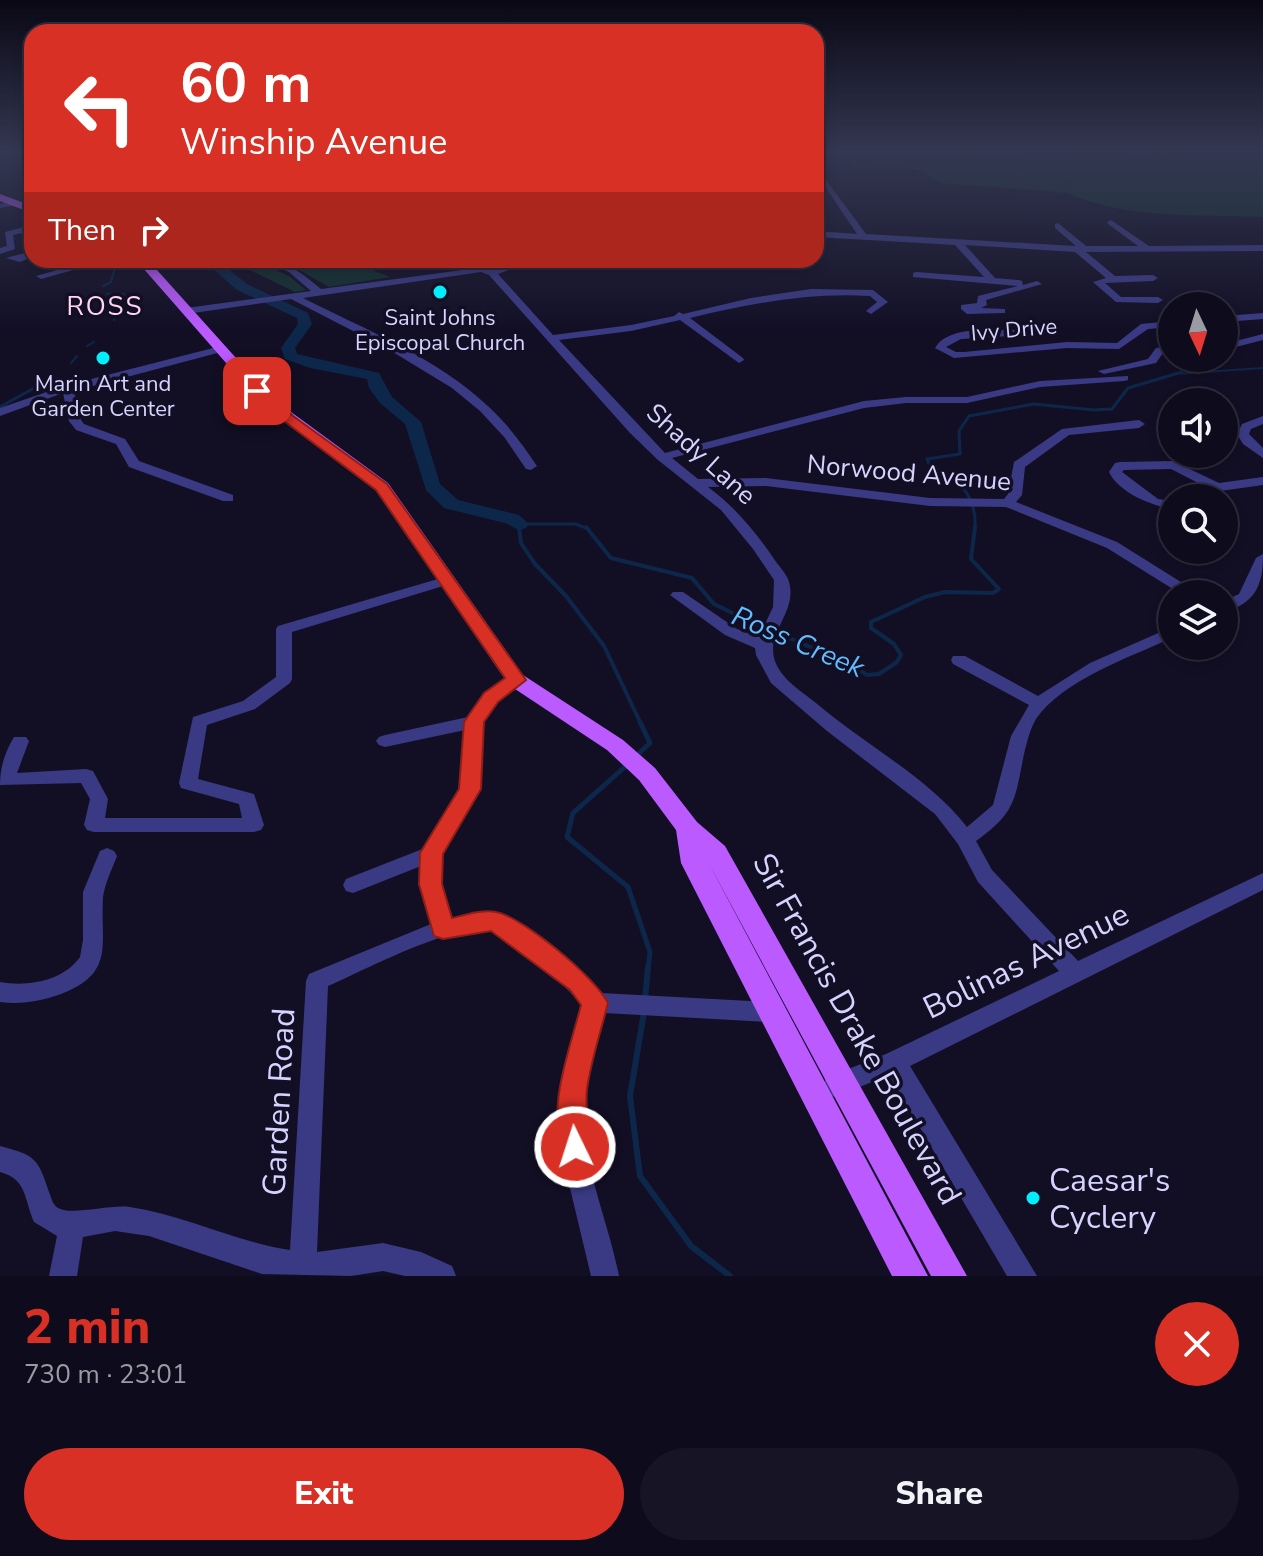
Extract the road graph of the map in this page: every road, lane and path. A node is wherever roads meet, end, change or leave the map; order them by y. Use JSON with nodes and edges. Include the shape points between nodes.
{"nodes":[{"id":1,"x":846,"y":212,"type":"edge"},
{"id":2,"x":1111,"y":222,"type":"dead end"},
{"id":3,"x":1058,"y":226,"type":"dead end"},
{"id":4,"x":24,"y":230,"type":"edge"},
{"id":5,"x":824,"y":234,"type":"edge"},
{"id":6,"x":862,"y":235,"type":"junction"},
{"id":7,"x":957,"y":242,"type":"junction"},
{"id":8,"x":1146,"y":248,"type":"junction"},
{"id":9,"x":1263,"y":248,"type":"edge"},
{"id":10,"x":1080,"y":249,"type":"junction"},
{"id":11,"x":0,"y":251,"type":"edge"},
{"id":12,"x":72,"y":268,"type":"edge"},
{"id":13,"x":149,"y":268,"type":"edge"},
{"id":14,"x":287,"y":268,"type":"edge"},
{"id":15,"x":475,"y":268,"type":"edge"},
{"id":16,"x":491,"y":268,"type":"edge"},
{"id":17,"x":501,"y":268,"type":"edge"},
{"id":18,"x":486,"y":272,"type":"junction"},
{"id":19,"x":916,"y":275,"type":"dead end"},
{"id":20,"x":41,"y":276,"type":"dead end"},
{"id":21,"x":1153,"y":278,"type":"dead end"},
{"id":22,"x":1113,"y":279,"type":"junction"},
{"id":23,"x":991,"y":280,"type":"junction"},
{"id":24,"x":319,"y":292,"type":"junction"},
{"id":25,"x":286,"y":297,"type":"junction"},
{"id":26,"x":1158,"y":300,"type":"dead end"},
{"id":27,"x":186,"y":311,"type":"junction"},
{"id":28,"x":871,"y":311,"type":"dead end"},
{"id":29,"x":1001,"y":311,"type":"dead end"},
{"id":30,"x":679,"y":315,"type":"junction"},
{"id":31,"x":1263,"y":316,"type":"edge"},
{"id":32,"x":1238,"y":318,"type":"edge"},
{"id":33,"x":1158,"y":325,"type":"edge"},
{"id":34,"x":1022,"y":333,"type":"dead end"},
{"id":35,"x":1263,"y":337,"type":"edge"},
{"id":36,"x":551,"y":338,"type":"junction"},
{"id":37,"x":1238,"y":343,"type":"edge"},
{"id":38,"x":221,"y":349,"type":"junction"},
{"id":39,"x":1158,"y":353,"type":"edge"},
{"id":40,"x":739,"y":360,"type":"dead end"},
{"id":41,"x":1124,"y":378,"type":"dead end"},
{"id":42,"x":1040,"y":384,"type":"junction"},
{"id":43,"x":68,"y":388,"type":"junction"},
{"id":44,"x":0,"y":412,"type":"edge"},
{"id":45,"x":1263,"y":420,"type":"edge"},
{"id":46,"x":1139,"y":424,"type":"dead end"},
{"id":47,"x":1263,"y":454,"type":"edge"},
{"id":48,"x":662,"y":457,"type":"junction"},
{"id":49,"x":531,"y":466,"type":"dead end"},
{"id":50,"x":1263,"y":481,"type":"edge"},
{"id":51,"x":698,"y":483,"type":"junction"},
{"id":52,"x":1211,"y":484,"type":"edge"},
{"id":53,"x":1238,"y":484,"type":"edge"},
{"id":54,"x":228,"y":498,"type":"dead end"},
{"id":55,"x":1008,"y":503,"type":"junction"},
{"id":56,"x":1158,"y":503,"type":"edge"},
{"id":57,"x":1263,"y":558,"type":"edge"},
{"id":58,"x":448,"y":580,"type":"junction"},
{"id":59,"x":1169,"y":580,"type":"edge"},
{"id":60,"x":678,"y":595,"type":"dead end"},
{"id":61,"x":1238,"y":600,"type":"edge"},
{"id":62,"x":767,"y":636,"type":"junction"},
{"id":63,"x":1158,"y":638,"type":"edge"},
{"id":64,"x":959,"y":660,"type":"dead end"},
{"id":65,"x":516,"y":680,"type":"junction"},
{"id":66,"x":1040,"y":704,"type":"junction"},
{"id":67,"x":474,"y":722,"type":"junction"},
{"id":68,"x":20,"y":741,"type":"dead end"},
{"id":69,"x":385,"y":741,"type":"dead end"},
{"id":70,"x":688,"y":828,"type":"junction"},
{"id":71,"x":965,"y":839,"type":"junction"},
{"id":72,"x":432,"y":853,"type":"junction"},
{"id":73,"x":107,"y":856,"type":"dead end"},
{"id":74,"x":1263,"y":881,"type":"edge"},
{"id":75,"x":353,"y":885,"type":"dead end"},
{"id":76,"x":443,"y":929,"type":"junction"},
{"id":77,"x":1074,"y":972,"type":"junction"},
{"id":78,"x":0,"y":992,"type":"edge"},
{"id":79,"x":595,"y":1003,"type":"junction"},
{"id":80,"x":770,"y":1012,"type":"junction"},
{"id":81,"x":894,"y":1062,"type":"junction"},
{"id":82,"x":829,"y":1088,"type":"junction"},
{"id":83,"x":0,"y":1159,"type":"edge"},
{"id":84,"x":72,"y":1225,"type":"junction"},
{"id":85,"x":303,"y":1266,"type":"junction"},
{"id":86,"x":63,"y":1276,"type":"edge"},
{"id":87,"x":442,"y":1276,"type":"edge"},
{"id":88,"x":605,"y":1276,"type":"edge"},
{"id":89,"x":911,"y":1276,"type":"edge"},
{"id":90,"x":950,"y":1276,"type":"edge"},
{"id":91,"x":1023,"y":1276,"type":"edge"}],
"edges":[{"from":1,"to":6,"type":"street"},
{"from":2,"to":8,"type":"street"},
{"from":3,"to":10,"type":"street"},
{"from":4,"to":11,"type":"street","via":[[8,234],[12,247]]},
{"from":5,"to":6,"type":"street"},
{"from":6,"to":7,"type":"street"},
{"from":7,"to":10,"type":"street"},
{"from":7,"to":23,"type":"street"},
{"from":8,"to":9,"type":"street"},
{"from":8,"to":10,"type":"street"},
{"from":10,"to":22,"type":"street"},
{"from":12,"to":20,"type":"street"},
{"from":13,"to":27,"type":"main road","name":"Sir Francis Drake Boulevard"},
{"from":14,"to":24,"type":"street"},
{"from":15,"to":18,"type":"street"},
{"from":16,"to":18,"type":"street"},
{"from":17,"to":18,"type":"street"},
{"from":18,"to":24,"type":"street"},
{"from":18,"to":36,"type":"street","name":"Shady Lane"},
{"from":19,"to":23,"type":"street"},
{"from":21,"to":22,"type":"street"},
{"from":22,"to":26,"type":"street","via":[[1098,282],[1119,300]]},
{"from":23,"to":29,"type":"street","via":[[1037,284],[995,293],[981,298],[982,305],[964,307]]},
{"from":24,"to":25,"type":"street"},
{"from":25,"to":27,"type":"street"},
{"from":25,"to":49,"type":"street","via":[[442,375],[506,432]]},
{"from":27,"to":38,"type":"main road","name":"Sir Francis Drake Boulevard"},
{"from":28,"to":30,"type":"street","via":[[883,302],[873,293],[816,292]]},
{"from":30,"to":36,"type":"street"},
{"from":30,"to":40,"type":"street"},
{"from":31,"to":32,"type":"street"},
{"from":33,"to":34,"type":"street","name":"Ivy Drive","via":[[1145,326],[1119,346],[1102,348],[1067,345],[964,355],[940,348],[959,336]]},
{"from":35,"to":37,"type":"street"},
{"from":36,"to":48,"type":"street","name":"Shady Lane"},
{"from":38,"to":43,"type":"street"},
{"from":38,"to":58,"type":"main road","name":"Sir Francis Drake Boulevard","via":[[280,411],[382,487]]},
{"from":39,"to":42,"type":"street","via":[[1152,361]]},
{"from":41,"to":42,"type":"street"},
{"from":42,"to":48,"type":"street","via":[[967,400],[864,405]]},
{"from":43,"to":44,"type":"street"},
{"from":43,"to":54,"type":"street","via":[[80,427],[121,442],[134,464]]},
{"from":45,"to":47,"type":"street","via":[[1246,427],[1243,434]]},
{"from":46,"to":55,"type":"street","via":[[1066,432],[1019,465],[1015,495]]},
{"from":48,"to":51,"type":"street","name":"Shady Lane"},
{"from":50,"to":53,"type":"street"},
{"from":51,"to":55,"type":"street","name":"Norwood Avenue","via":[[766,482],[854,495]]},
{"from":51,"to":62,"type":"street","name":"Shady Lane","via":[[726,507],[781,580],[781,607]]},
{"from":52,"to":56,"type":"street","via":[[1173,465],[1120,466],[1115,472]]},
{"from":55,"to":59,"type":"street","name":"Norwood Avenue","via":[[1112,545]]},
{"from":57,"to":61,"type":"street","via":[[1245,597]]},
{"from":58,"to":65,"type":"main road","name":"Sir Francis Drake Boulevard"},
{"from":58,"to":68,"type":"street","via":[[284,629],[284,679],[249,705],[199,721],[188,783],[247,799],[254,825],[94,825],[99,799],[86,776],[5,780]]},
{"from":60,"to":62,"type":"street","via":[[731,632]]},
{"from":62,"to":71,"type":"street","via":[[770,669],[788,691],[942,809]]},
{"from":63,"to":66,"type":"street","via":[[1079,675]]},
{"from":64,"to":66,"type":"street"},
{"from":65,"to":67,"type":"street","via":[[491,697]]},
{"from":65,"to":70,"type":"main road","name":"Sir Francis Drake Boulevard","via":[[615,745],[647,774]]},
{"from":66,"to":71,"type":"street","via":[[1016,743],[1004,804]]},
{"from":67,"to":69,"type":"street"},
{"from":67,"to":72,"type":"street","via":[[470,789]]},
{"from":70,"to":80,"type":"main road","name":"Sir Francis Drake Boulevard","via":[[694,863]]},
{"from":70,"to":82,"type":"main road","name":"Sir Francis Drake Boulevard","via":[[716,853]]},
{"from":71,"to":77,"type":"street","via":[[985,876]]},
{"from":72,"to":75,"type":"street"},
{"from":72,"to":76,"type":"street","via":[[430,884]]},
{"from":73,"to":78,"type":"street","via":[[95,886],[97,940],[89,965],[75,979],[45,990]]},
{"from":74,"to":77,"type":"street","name":"Bolinas Avenue"},
{"from":76,"to":79,"type":"street","via":[[493,921],[508,928],[579,983]]},
{"from":76,"to":85,"type":"street","name":"Garden Road","via":[[317,981]]},
{"from":77,"to":81,"type":"street","name":"Bolinas Avenue"},
{"from":79,"to":80,"type":"street"},
{"from":79,"to":88,"type":"street","via":[[573,1089],[572,1125]]},
{"from":80,"to":82,"type":"main road","name":"Sir Francis Drake Boulevard"},
{"from":81,"to":82,"type":"street","name":"Bolinas Avenue"},
{"from":81,"to":91,"type":"street"},
{"from":82,"to":89,"type":"main road","name":"Sir Francis Drake Boulevard"},
{"from":82,"to":90,"type":"main road","name":"Sir Francis Drake Boulevard"},
{"from":83,"to":84,"type":"street","via":[[30,1173],[43,1213]]},
{"from":84,"to":85,"type":"street","via":[[115,1218],[149,1223],[262,1260]]},
{"from":84,"to":86,"type":"street"},
{"from":85,"to":87,"type":"street","via":[[383,1257]]}]}
